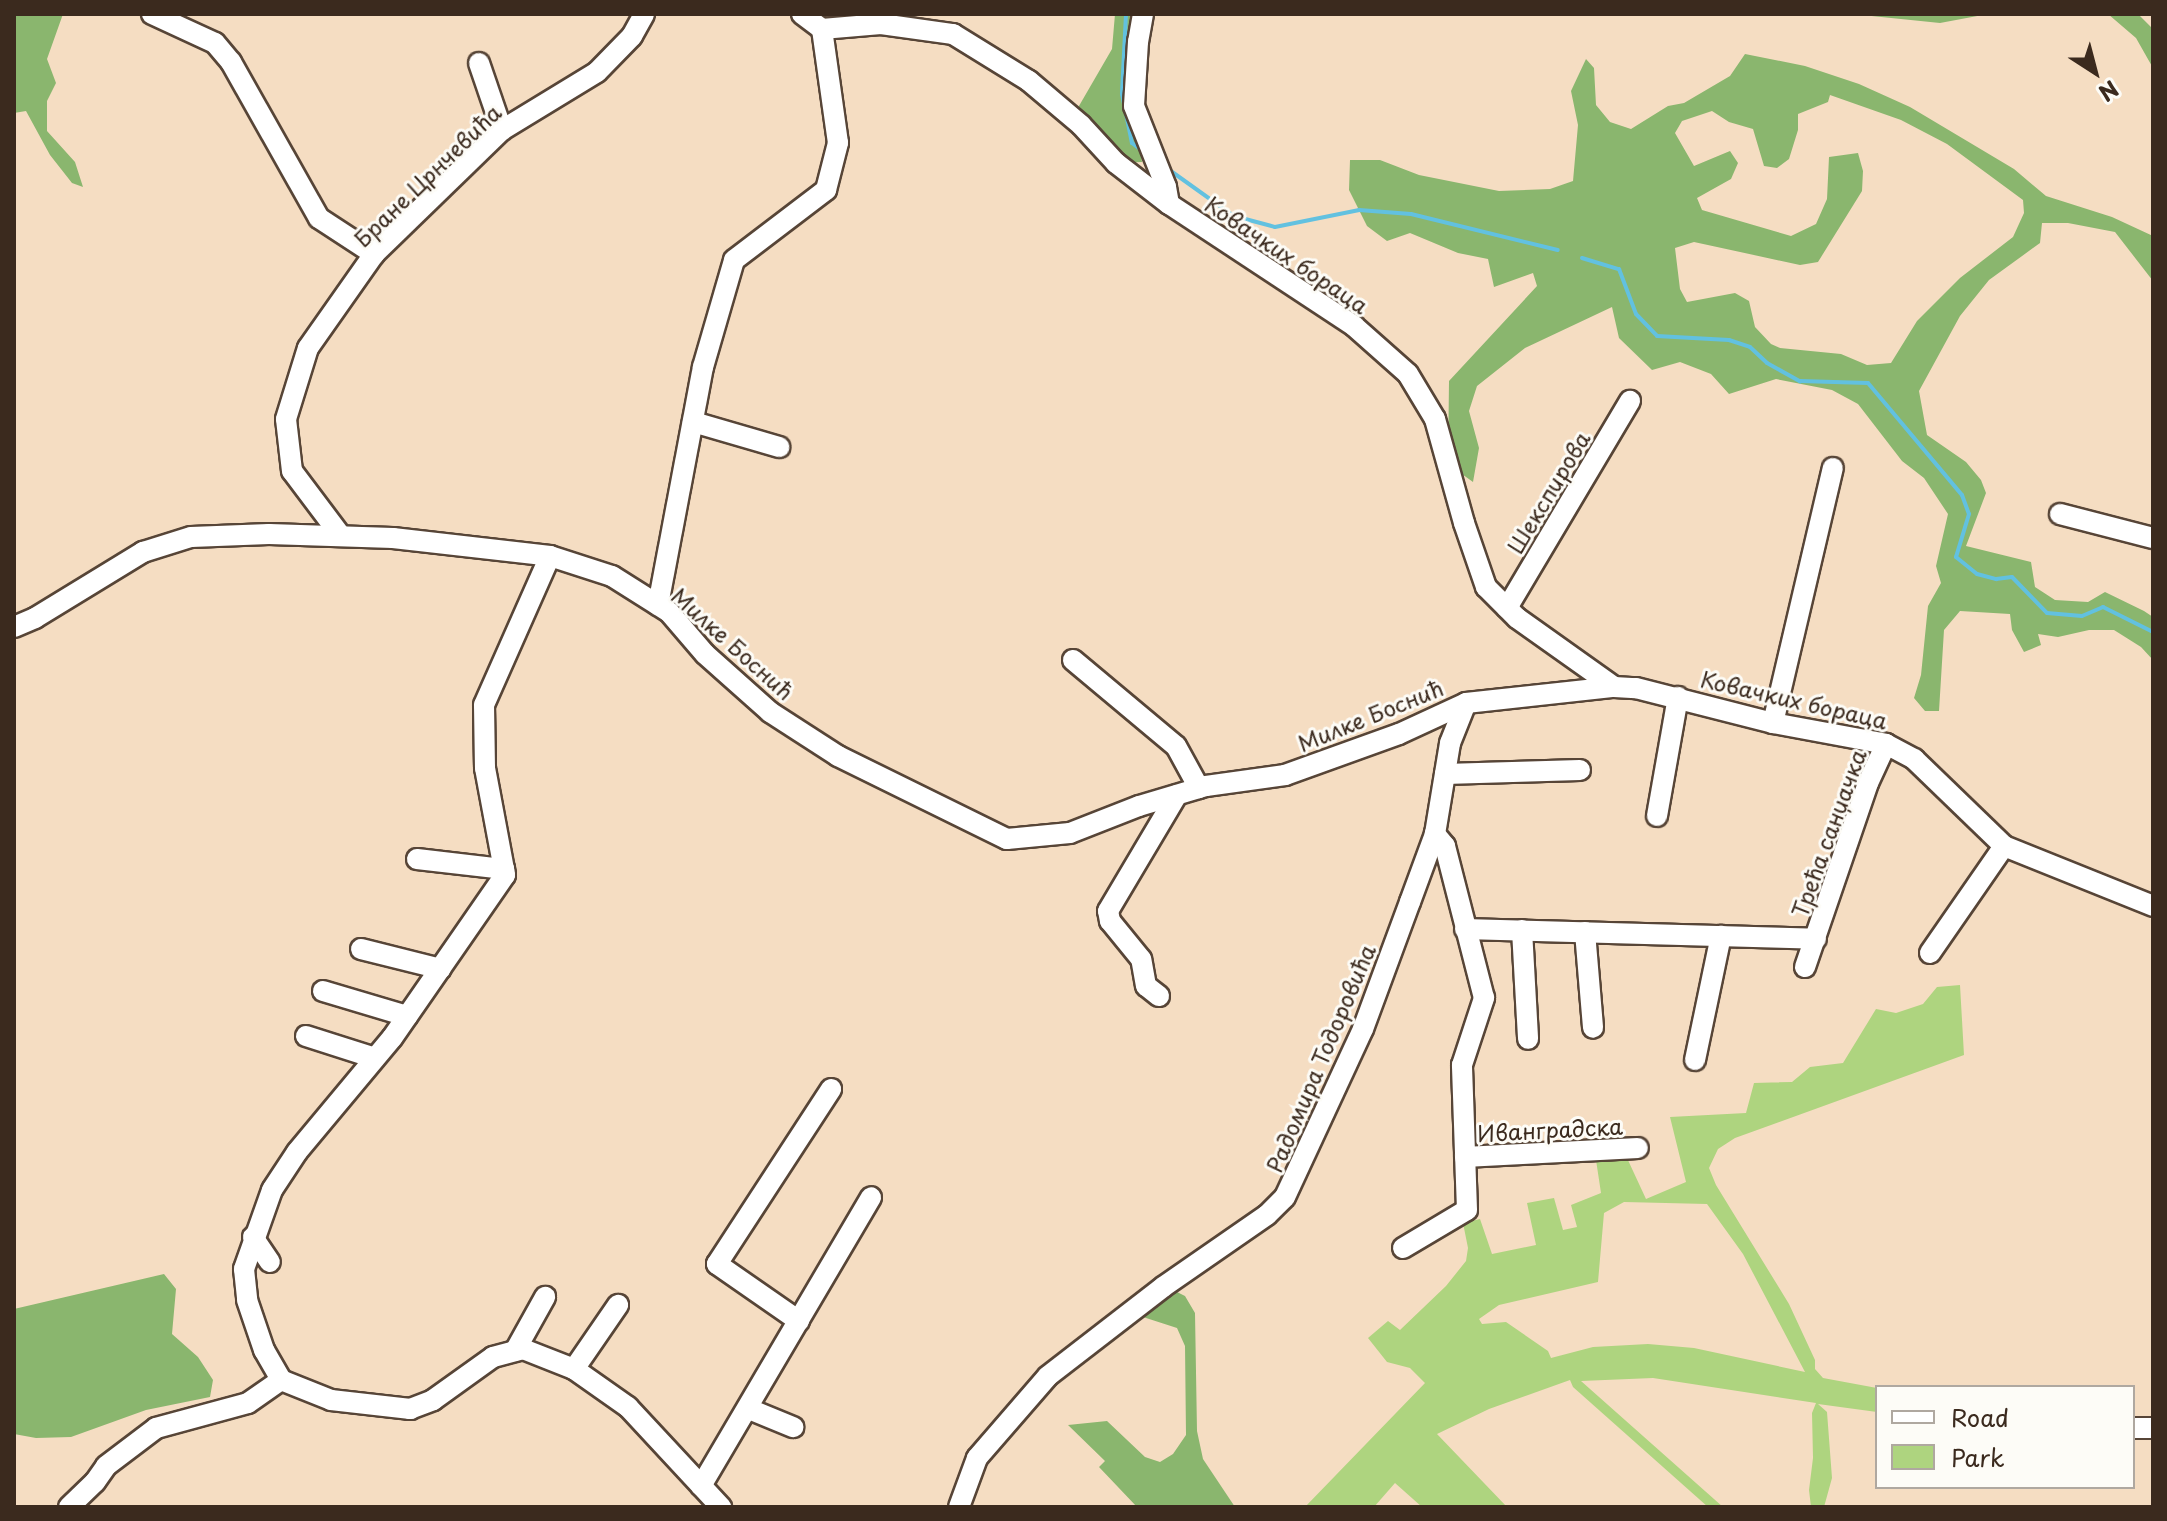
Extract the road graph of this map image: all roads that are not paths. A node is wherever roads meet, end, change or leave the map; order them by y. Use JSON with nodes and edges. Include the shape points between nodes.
{"nodes":[{"id":1,"x":152,"y":14,"type":"edge"},
{"id":2,"x":644,"y":14,"type":"edge"},
{"id":3,"x":802,"y":14,"type":"edge"},
{"id":4,"x":1143,"y":14,"type":"edge"},
{"id":5,"x":822,"y":29,"type":"junction"},
{"id":6,"x":479,"y":63,"type":"dead end"},
{"id":7,"x":502,"y":130,"type":"junction"},
{"id":8,"x":1169,"y":204,"type":"junction"},
{"id":9,"x":374,"y":254,"type":"junction"},
{"id":10,"x":1630,"y":401,"type":"dead end"},
{"id":11,"x":693,"y":422,"type":"junction"},
{"id":12,"x":779,"y":447,"type":"dead end"},
{"id":13,"x":1833,"y":468,"type":"dead end"},
{"id":14,"x":2060,"y":514,"type":"dead end"},
{"id":15,"x":341,"y":536,"type":"junction"},
{"id":16,"x":2153,"y":538,"type":"edge"},
{"id":17,"x":550,"y":556,"type":"junction"},
{"id":18,"x":658,"y":605,"type":"junction"},
{"id":19,"x":1507,"y":608,"type":"junction"},
{"id":20,"x":14,"y":626,"type":"edge"},
{"id":21,"x":1073,"y":660,"type":"dead end"},
{"id":22,"x":1614,"y":687,"type":"junction"},
{"id":23,"x":1678,"y":697,"type":"junction"},
{"id":24,"x":1466,"y":703,"type":"junction"},
{"id":25,"x":1773,"y":723,"type":"junction"},
{"id":26,"x":1886,"y":744,"type":"junction"},
{"id":27,"x":1580,"y":770,"type":"dead end"},
{"id":28,"x":1445,"y":774,"type":"junction"},
{"id":29,"x":1199,"y":788,"type":"junction"},
{"id":30,"x":1177,"y":795,"type":"junction"},
{"id":31,"x":1657,"y":816,"type":"dead end"},
{"id":32,"x":1435,"y":834,"type":"junction"},
{"id":33,"x":2004,"y":846,"type":"junction"},
{"id":34,"x":417,"y":859,"type":"dead end"},
{"id":35,"x":504,"y":869,"type":"junction"},
{"id":36,"x":2153,"y":905,"type":"edge"},
{"id":37,"x":1465,"y":929,"type":"junction"},
{"id":38,"x":1522,"y":930,"type":"junction"},
{"id":39,"x":1585,"y":932,"type":"junction"},
{"id":40,"x":1721,"y":936,"type":"junction"},
{"id":41,"x":1816,"y":939,"type":"junction"},
{"id":42,"x":361,"y":949,"type":"dead end"},
{"id":43,"x":1930,"y":953,"type":"dead end"},
{"id":44,"x":1805,"y":967,"type":"dead end"},
{"id":45,"x":441,"y":969,"type":"junction"},
{"id":46,"x":323,"y":991,"type":"dead end"},
{"id":47,"x":1159,"y":996,"type":"dead end"},
{"id":48,"x":407,"y":1016,"type":"junction"},
{"id":49,"x":1593,"y":1028,"type":"dead end"},
{"id":50,"x":306,"y":1036,"type":"dead end"},
{"id":51,"x":1528,"y":1039,"type":"dead end"},
{"id":52,"x":375,"y":1058,"type":"junction"},
{"id":53,"x":1695,"y":1060,"type":"dead end"},
{"id":54,"x":831,"y":1089,"type":"dead end"},
{"id":55,"x":1638,"y":1148,"type":"dead end"},
{"id":56,"x":1465,"y":1157,"type":"junction"},
{"id":57,"x":871,"y":1197,"type":"dead end"},
{"id":58,"x":253,"y":1237,"type":"junction"},
{"id":59,"x":1403,"y":1248,"type":"dead end"},
{"id":60,"x":270,"y":1262,"type":"dead end"},
{"id":61,"x":545,"y":1297,"type":"dead end"},
{"id":62,"x":618,"y":1305,"type":"dead end"},
{"id":63,"x":799,"y":1321,"type":"junction"},
{"id":64,"x":515,"y":1351,"type":"junction"},
{"id":65,"x":574,"y":1369,"type":"junction"},
{"id":66,"x":281,"y":1380,"type":"junction"},
{"id":67,"x":749,"y":1409,"type":"junction"},
{"id":68,"x":793,"y":1427,"type":"dead end"},
{"id":69,"x":701,"y":1486,"type":"junction"},
{"id":70,"x":69,"y":1507,"type":"edge"},
{"id":71,"x":721,"y":1507,"type":"edge"},
{"id":72,"x":959,"y":1507,"type":"edge"}],
"edges":[{"from":1,"to":9,"type":"street","via":[[215,43],[231,62],[319,218]]},
{"from":2,"to":7,"type":"street","name":"Бране Црнчевића","via":[[632,36],[597,72]]},
{"from":3,"to":5,"type":"street"},
{"from":4,"to":8,"type":"street","via":[[1134,106]]},
{"from":5,"to":8,"type":"street","name":"Ковачких бораца","via":[[881,24],[953,34],[1029,81],[1116,163]]},
{"from":5,"to":11,"type":"street","via":[[838,143],[826,190],[734,260]]},
{"from":6,"to":7,"type":"street"},
{"from":7,"to":9,"type":"street","name":"Бране Црнчевића"},
{"from":8,"to":19,"type":"street","name":"Ковачких бораца","via":[[1354,326],[1408,374],[1435,419],[1486,587]]},
{"from":9,"to":15,"type":"street","name":"Бране Црнчевића","via":[[308,348],[286,419],[292,471]]},
{"from":10,"to":19,"type":"street","name":"Шекспирова"},
{"from":11,"to":12,"type":"street"},
{"from":11,"to":18,"type":"street"},
{"from":13,"to":25,"type":"street"},
{"from":14,"to":16,"type":"street"},
{"from":15,"to":17,"type":"street","name":"Милке Боснић"},
{"from":15,"to":20,"type":"street","name":"Милке Боснић","via":[[191,537],[143,552]]},
{"from":17,"to":18,"type":"street","name":"Милке Боснић","via":[[612,576]]},
{"from":17,"to":35,"type":"street","via":[[484,705],[485,768]]},
{"from":18,"to":30,"type":"street","name":"Милке Боснић","via":[[770,712],[838,756],[1007,839],[1070,833]]},
{"from":19,"to":22,"type":"street","name":"Ковачких бораца"},
{"from":21,"to":29,"type":"street","via":[[1176,746]]},
{"from":22,"to":23,"type":"street","name":"Ковачких бораца"},
{"from":22,"to":24,"type":"street","name":"Ковачких бораца"},
{"from":23,"to":25,"type":"street","name":"Ковачких бораца"},
{"from":23,"to":31,"type":"street","name":"Ковачких бораца"},
{"from":24,"to":28,"type":"street","name":"Радомира Тодоровића"},
{"from":24,"to":29,"type":"street","name":"Милке Боснић","via":[[1399,734],[1285,775]]},
{"from":25,"to":26,"type":"street","name":"Ковачких бораца"},
{"from":26,"to":33,"type":"street","name":"Ковачких бораца","via":[[1914,759]]},
{"from":26,"to":41,"type":"street","name":"Трећа санџачка"},
{"from":27,"to":28,"type":"street"},
{"from":28,"to":32,"type":"street","name":"Радомира Тодоровића"},
{"from":29,"to":30,"type":"street","name":"Милке Боснић"},
{"from":30,"to":47,"type":"street","via":[[1108,911],[1110,921],[1141,959],[1146,986]]},
{"from":32,"to":37,"type":"street","name":"Иванградска","via":[[1445,846]]},
{"from":32,"to":72,"type":"street","name":"Радомира Тодоровића","via":[[1363,1029],[1285,1197],[1048,1376],[977,1458]]},
{"from":33,"to":36,"type":"street","name":"Ковачких бораца"},
{"from":33,"to":43,"type":"street"},
{"from":34,"to":35,"type":"street"},
{"from":35,"to":45,"type":"street","via":[[485,909]]},
{"from":37,"to":38,"type":"street","name":"Трећа санџачка"},
{"from":37,"to":56,"type":"street","name":"Иванградска","via":[[1484,998],[1462,1065]]},
{"from":38,"to":39,"type":"street","name":"Трећа санџачка"},
{"from":38,"to":51,"type":"street"},
{"from":39,"to":40,"type":"street","name":"Трећа санџачка"},
{"from":39,"to":49,"type":"street"},
{"from":40,"to":41,"type":"street","name":"Трећа санџачка"},
{"from":40,"to":53,"type":"street"},
{"from":41,"to":44,"type":"street","name":"Трећа санџачка"},
{"from":42,"to":45,"type":"street"},
{"from":45,"to":48,"type":"street"},
{"from":46,"to":48,"type":"street"},
{"from":48,"to":52,"type":"street"},
{"from":50,"to":52,"type":"street"},
{"from":52,"to":58,"type":"street","via":[[297,1152],[272,1190]]},
{"from":54,"to":63,"type":"street","via":[[717,1264]]},
{"from":55,"to":56,"type":"street","name":"Иванградска"},
{"from":56,"to":59,"type":"street","name":"Иванградска","via":[[1467,1210]]},
{"from":57,"to":63,"type":"street"},
{"from":58,"to":60,"type":"street"},
{"from":58,"to":66,"type":"street","via":[[244,1269],[247,1300]]},
{"from":61,"to":64,"type":"street"},
{"from":62,"to":65,"type":"street"},
{"from":63,"to":67,"type":"street"},
{"from":64,"to":65,"type":"street","via":[[523,1349]]},
{"from":64,"to":66,"type":"street","via":[[493,1357],[433,1400],[410,1409],[331,1400]]},
{"from":65,"to":69,"type":"street","via":[[628,1407]]},
{"from":66,"to":70,"type":"street","via":[[248,1403],[156,1428],[106,1466]]},
{"from":67,"to":68,"type":"street"},
{"from":67,"to":69,"type":"street"},
{"from":69,"to":71,"type":"street"}]}
